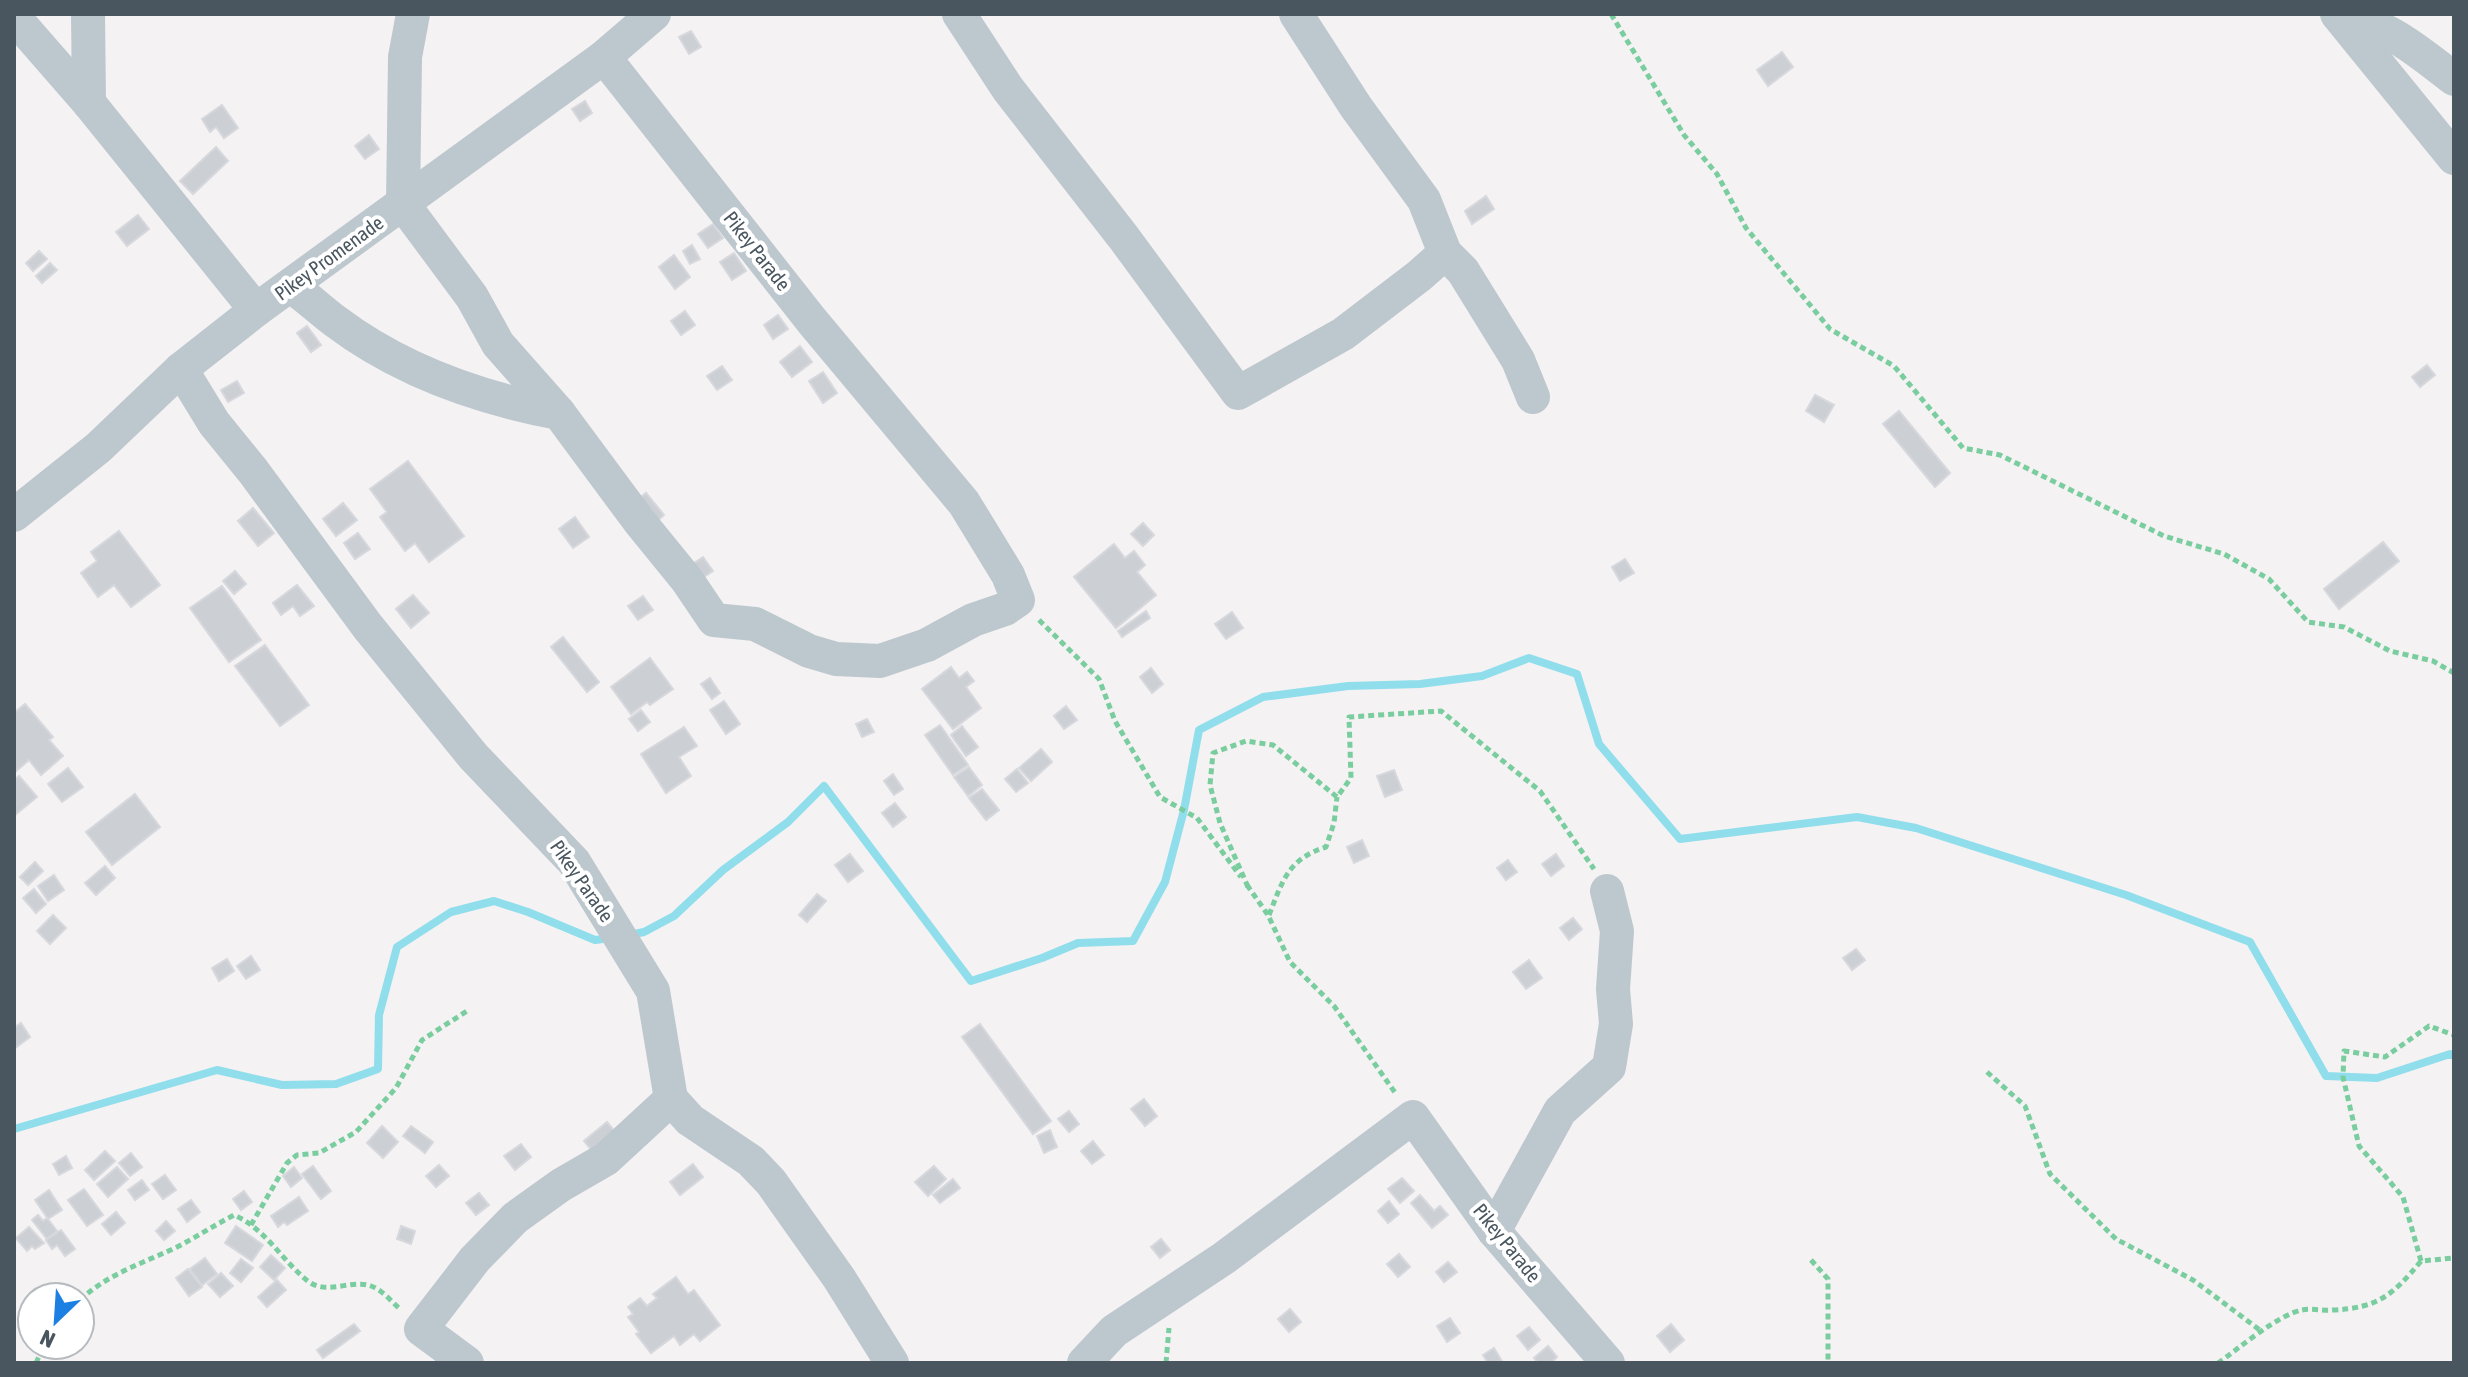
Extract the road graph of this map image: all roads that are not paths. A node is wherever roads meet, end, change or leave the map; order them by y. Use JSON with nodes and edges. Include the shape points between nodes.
{"nodes":[{"id":1,"x":88,"y":14,"type":"edge"},
{"id":2,"x":413,"y":14,"type":"edge"},
{"id":3,"x":654,"y":14,"type":"edge"},
{"id":4,"x":959,"y":14,"type":"edge"},
{"id":5,"x":1296,"y":14,"type":"edge"},
{"id":6,"x":2338,"y":15,"type":"edge"},
{"id":7,"x":14,"y":17,"type":"edge"},
{"id":8,"x":604,"y":57,"type":"junction"},
{"id":9,"x":2454,"y":79,"type":"edge"},
{"id":10,"x":89,"y":103,"type":"junction"},
{"id":11,"x":2454,"y":158,"type":"edge"},
{"id":12,"x":403,"y":204,"type":"junction"},
{"id":13,"x":1445,"y":253,"type":"junction"},
{"id":14,"x":292,"y":287,"type":"junction"},
{"id":15,"x":256,"y":310,"type":"junction"},
{"id":16,"x":181,"y":369,"type":"junction"},
{"id":17,"x":1533,"y":397,"type":"dead end"},
{"id":18,"x":559,"y":413,"type":"junction"},
{"id":19,"x":14,"y":515,"type":"edge"},
{"id":20,"x":1607,"y":891,"type":"road end"},
{"id":21,"x":671,"y":1099,"type":"junction"},
{"id":22,"x":1494,"y":1231,"type":"junction"},
{"id":23,"x":467,"y":1363,"type":"edge"},
{"id":24,"x":892,"y":1363,"type":"edge"},
{"id":25,"x":1084,"y":1363,"type":"edge"},
{"id":26,"x":1608,"y":1363,"type":"edge"}],
"edges":[{"from":1,"to":10,"type":"street"},
{"from":2,"to":12,"type":"street","via":[[405,57]]},
{"from":3,"to":8,"type":"street","name":"Pikey Promenade"},
{"from":4,"to":13,"type":"street","via":[[1008,89],[1238,393],[1343,334]]},
{"from":5,"to":13,"type":"street","via":[[1424,200]]},
{"from":6,"to":9,"type":"street","via":[[2375,26]]},
{"from":6,"to":11,"type":"street"},
{"from":7,"to":10,"type":"street"},
{"from":8,"to":12,"type":"street","name":"Pikey Promenade"},
{"from":8,"to":18,"type":"street","name":"Pikey Parade","via":[[821,333],[964,503],[1018,600],[927,645],[880,661],[836,659],[755,624],[714,620]]},
{"from":10,"to":15,"type":"street"},
{"from":12,"to":14,"type":"street","name":"Pikey Promenade"},
{"from":12,"to":18,"type":"street","via":[[472,297],[498,344]]},
{"from":13,"to":17,"type":"street","via":[[1463,271],[1518,360]]},
{"from":14,"to":15,"type":"street","name":"Pikey Promenade"},
{"from":14,"to":18,"type":"street","via":[[370,343],[433,377],[478,395]]},
{"from":15,"to":16,"type":"street","name":"Pikey Promenade"},
{"from":16,"to":19,"type":"street","name":"Pikey Promenade","via":[[98,448]]},
{"from":16,"to":21,"type":"street","name":"Pikey Parade","via":[[214,423],[368,627],[473,756],[574,862],[653,991]]},
{"from":20,"to":22,"type":"street","via":[[1617,931],[1616,1024],[1609,1067],[1560,1111]]},
{"from":21,"to":23,"type":"street","via":[[606,1159],[515,1218],[475,1259],[421,1329]]},
{"from":21,"to":24,"type":"street","via":[[690,1120],[751,1161],[771,1182]]},
{"from":22,"to":25,"type":"street","name":"Pikey Parade","via":[[1413,1117],[1224,1258],[1114,1331]]},
{"from":22,"to":26,"type":"street","name":"Pikey Parade"}]}
